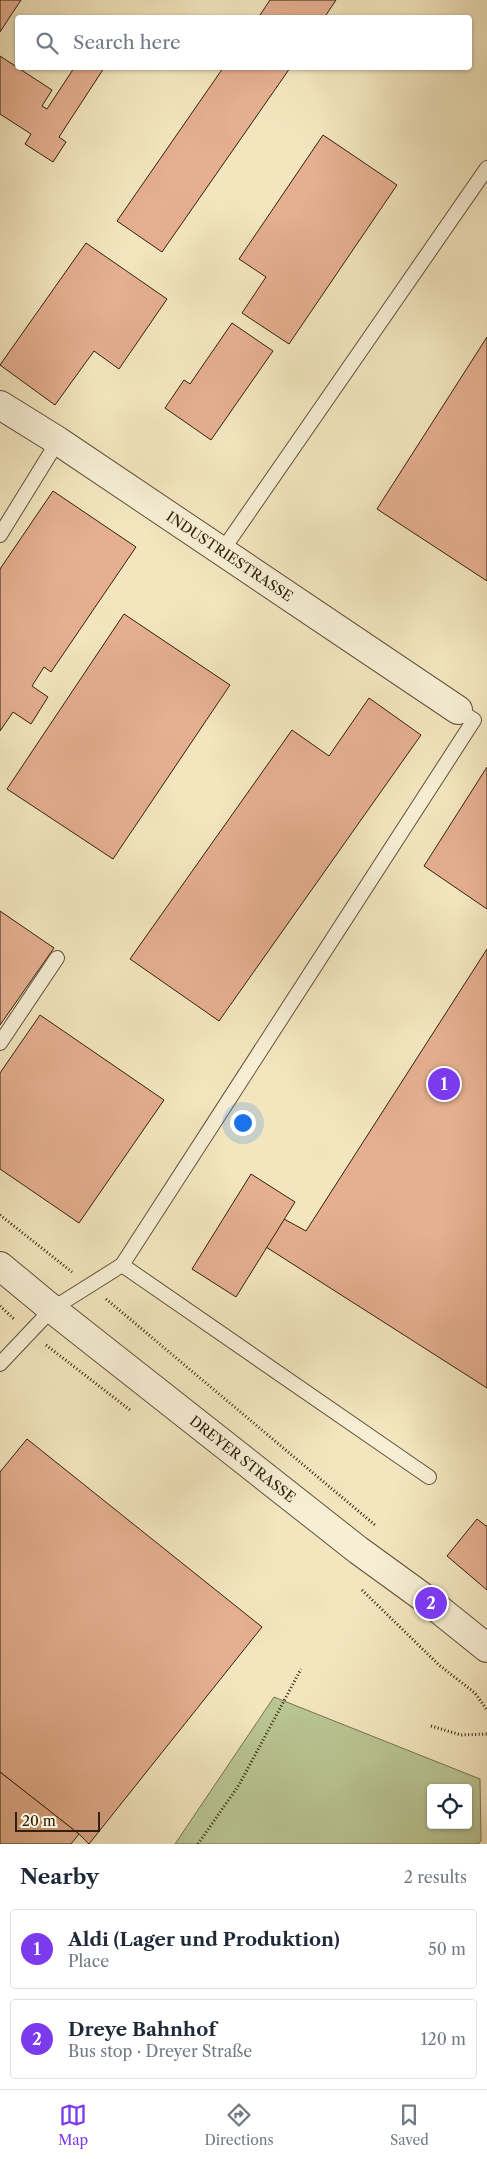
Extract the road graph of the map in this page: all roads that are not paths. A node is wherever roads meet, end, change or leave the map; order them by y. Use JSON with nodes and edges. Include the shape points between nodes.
{"nodes":[{"id":1,"x":487,"y":168,"type":"edge"},
{"id":2,"x":0,"y":405,"type":"edge"},
{"id":3,"x":58,"y":441,"type":"junction"},
{"id":4,"x":0,"y":535,"type":"edge"},
{"id":5,"x":222,"y":551,"type":"junction"},
{"id":6,"x":458,"y":710,"type":"joint"},
{"id":7,"x":57,"y":958,"type":"dead end"},
{"id":8,"x":0,"y":1043,"type":"edge"},
{"id":9,"x":122,"y":1265,"type":"junction"},
{"id":10,"x":0,"y":1266,"type":"edge"},
{"id":11,"x":52,"y":1309,"type":"junction"},
{"id":12,"x":0,"y":1364,"type":"edge"},
{"id":13,"x":429,"y":1477,"type":"dead end"},
{"id":14,"x":487,"y":1648,"type":"edge"}],
"edges":[{"from":1,"to":5,"type":"lane"},
{"from":2,"to":3,"type":"street","name":"INDUSTRIESTRASSE"},
{"from":3,"to":4,"type":"lane"},
{"from":3,"to":5,"type":"street","name":"INDUSTRIESTRASSE"},
{"from":5,"to":6,"type":"street","name":"INDUSTRIESTRASSE"},
{"from":6,"to":9,"type":"lane","via":[[474,720]]},
{"from":7,"to":8,"type":"lane"},
{"from":9,"to":11,"type":"lane"},
{"from":9,"to":13,"type":"lane"},
{"from":10,"to":11,"type":"street","name":"DREYER STRASSE"},
{"from":11,"to":12,"type":"lane"},
{"from":11,"to":14,"type":"street","name":"DREYER STRASSE"}]}
